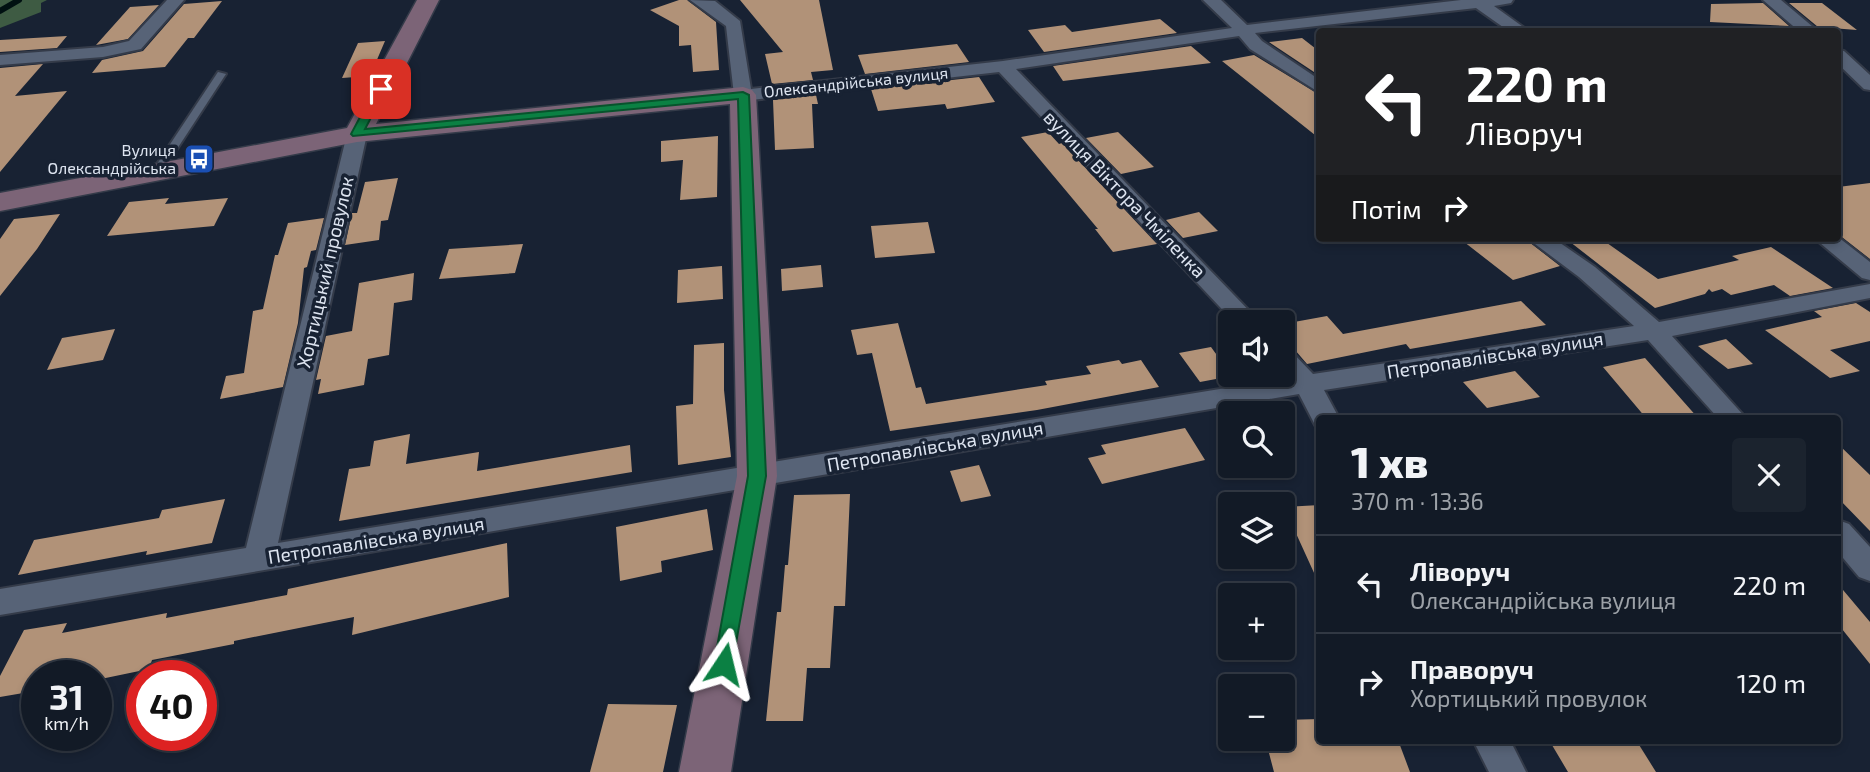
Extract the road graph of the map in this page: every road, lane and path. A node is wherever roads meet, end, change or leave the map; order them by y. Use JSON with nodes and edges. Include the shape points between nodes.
{"nodes":[{"id":1,"x":176,"y":0,"type":"edge"},
{"id":2,"x":428,"y":0,"type":"edge"},
{"id":3,"x":698,"y":0,"type":"edge"},
{"id":4,"x":1211,"y":0,"type":"edge"},
{"id":5,"x":1505,"y":0,"type":"edge"},
{"id":6,"x":1771,"y":0,"type":"edge"},
{"id":7,"x":1477,"y":1,"type":"edge"},
{"id":8,"x":1516,"y":28,"type":"edge"},
{"id":9,"x":1806,"y":28,"type":"edge"},
{"id":10,"x":1244,"y":31,"type":"junction"},
{"id":11,"x":1841,"y":58,"type":"edge"},
{"id":12,"x":0,"y":60,"type":"edge"},
{"id":13,"x":1003,"y":66,"type":"junction"},
{"id":14,"x":221,"y":75,"type":"dead end"},
{"id":15,"x":1316,"y":85,"type":"edge"},
{"id":16,"x":1870,"y":86,"type":"edge"},
{"id":17,"x":743,"y":95,"type":"junction"},
{"id":18,"x":357,"y":134,"type":"junction"},
{"id":19,"x":158,"y":170,"type":"junction"},
{"id":20,"x":0,"y":201,"type":"edge"},
{"id":21,"x":1544,"y":242,"type":"edge"},
{"id":22,"x":1830,"y":242,"type":"edge"},
{"id":23,"x":1870,"y":273,"type":"edge"},
{"id":24,"x":1870,"y":291,"type":"edge"},
{"id":25,"x":1237,"y":310,"type":"edge"},
{"id":26,"x":1654,"y":331,"type":"junction"},
{"id":27,"x":1295,"y":371,"type":"edge"},
{"id":28,"x":1307,"y":384,"type":"junction"},
{"id":29,"x":1323,"y":415,"type":"edge"},
{"id":30,"x":1730,"y":415,"type":"edge"},
{"id":31,"x":757,"y":476,"type":"junction"},
{"id":32,"x":1841,"y":535,"type":"edge"},
{"id":33,"x":259,"y":559,"type":"junction"},
{"id":34,"x":1870,"y":568,"type":"edge"},
{"id":35,"x":0,"y":602,"type":"edge"},
{"id":36,"x":1493,"y":744,"type":"edge"},
{"id":37,"x":705,"y":772,"type":"edge"},
{"id":38,"x":1508,"y":772,"type":"edge"}],
"edges":[{"from":1,"to":12,"type":"street","via":[[135,45]]},
{"from":2,"to":18,"type":"street","name":"Хортицький провулок"},
{"from":3,"to":17,"type":"street","via":[[734,24]]},
{"from":4,"to":10,"type":"street"},
{"from":5,"to":7,"type":"street","name":"Олександрійська вулиця"},
{"from":6,"to":9,"type":"street"},
{"from":7,"to":8,"type":"street"},
{"from":7,"to":10,"type":"street","name":"Олександрійська вулиця"},
{"from":10,"to":13,"type":"street","name":"Олександрійська вулиця"},
{"from":10,"to":15,"type":"street","via":[[1256,45]]},
{"from":11,"to":16,"type":"street"},
{"from":13,"to":17,"type":"street","name":"Олександрійська вулиця"},
{"from":13,"to":25,"type":"street","name":"вулиця Віктора Чміленка"},
{"from":14,"to":19,"type":"lane"},
{"from":17,"to":18,"type":"street","name":"Олександрійська вулиця"},
{"from":17,"to":31,"type":"street"},
{"from":18,"to":19,"type":"street","name":"Олександрійська вулиця"},
{"from":18,"to":33,"type":"street","name":"Хортицький провулок"},
{"from":19,"to":20,"type":"street","name":"Олександрійська вулиця"},
{"from":21,"to":26,"type":"street","via":[[1587,272]]},
{"from":22,"to":23,"type":"street"},
{"from":24,"to":26,"type":"street","name":"Петропавлівська вулиця"},
{"from":26,"to":28,"type":"street","name":"Петропавлівська вулиця"},
{"from":26,"to":30,"type":"street"},
{"from":27,"to":28,"type":"street"},
{"from":28,"to":29,"type":"street"},
{"from":28,"to":31,"type":"street","name":"Петропавлівська вулиця"},
{"from":31,"to":33,"type":"street","name":"Петропавлівська вулиця"},
{"from":31,"to":37,"type":"street"},
{"from":32,"to":34,"type":"street"},
{"from":33,"to":35,"type":"street","name":"Петропавлівська вулиця"},
{"from":36,"to":38,"type":"street"}]}
